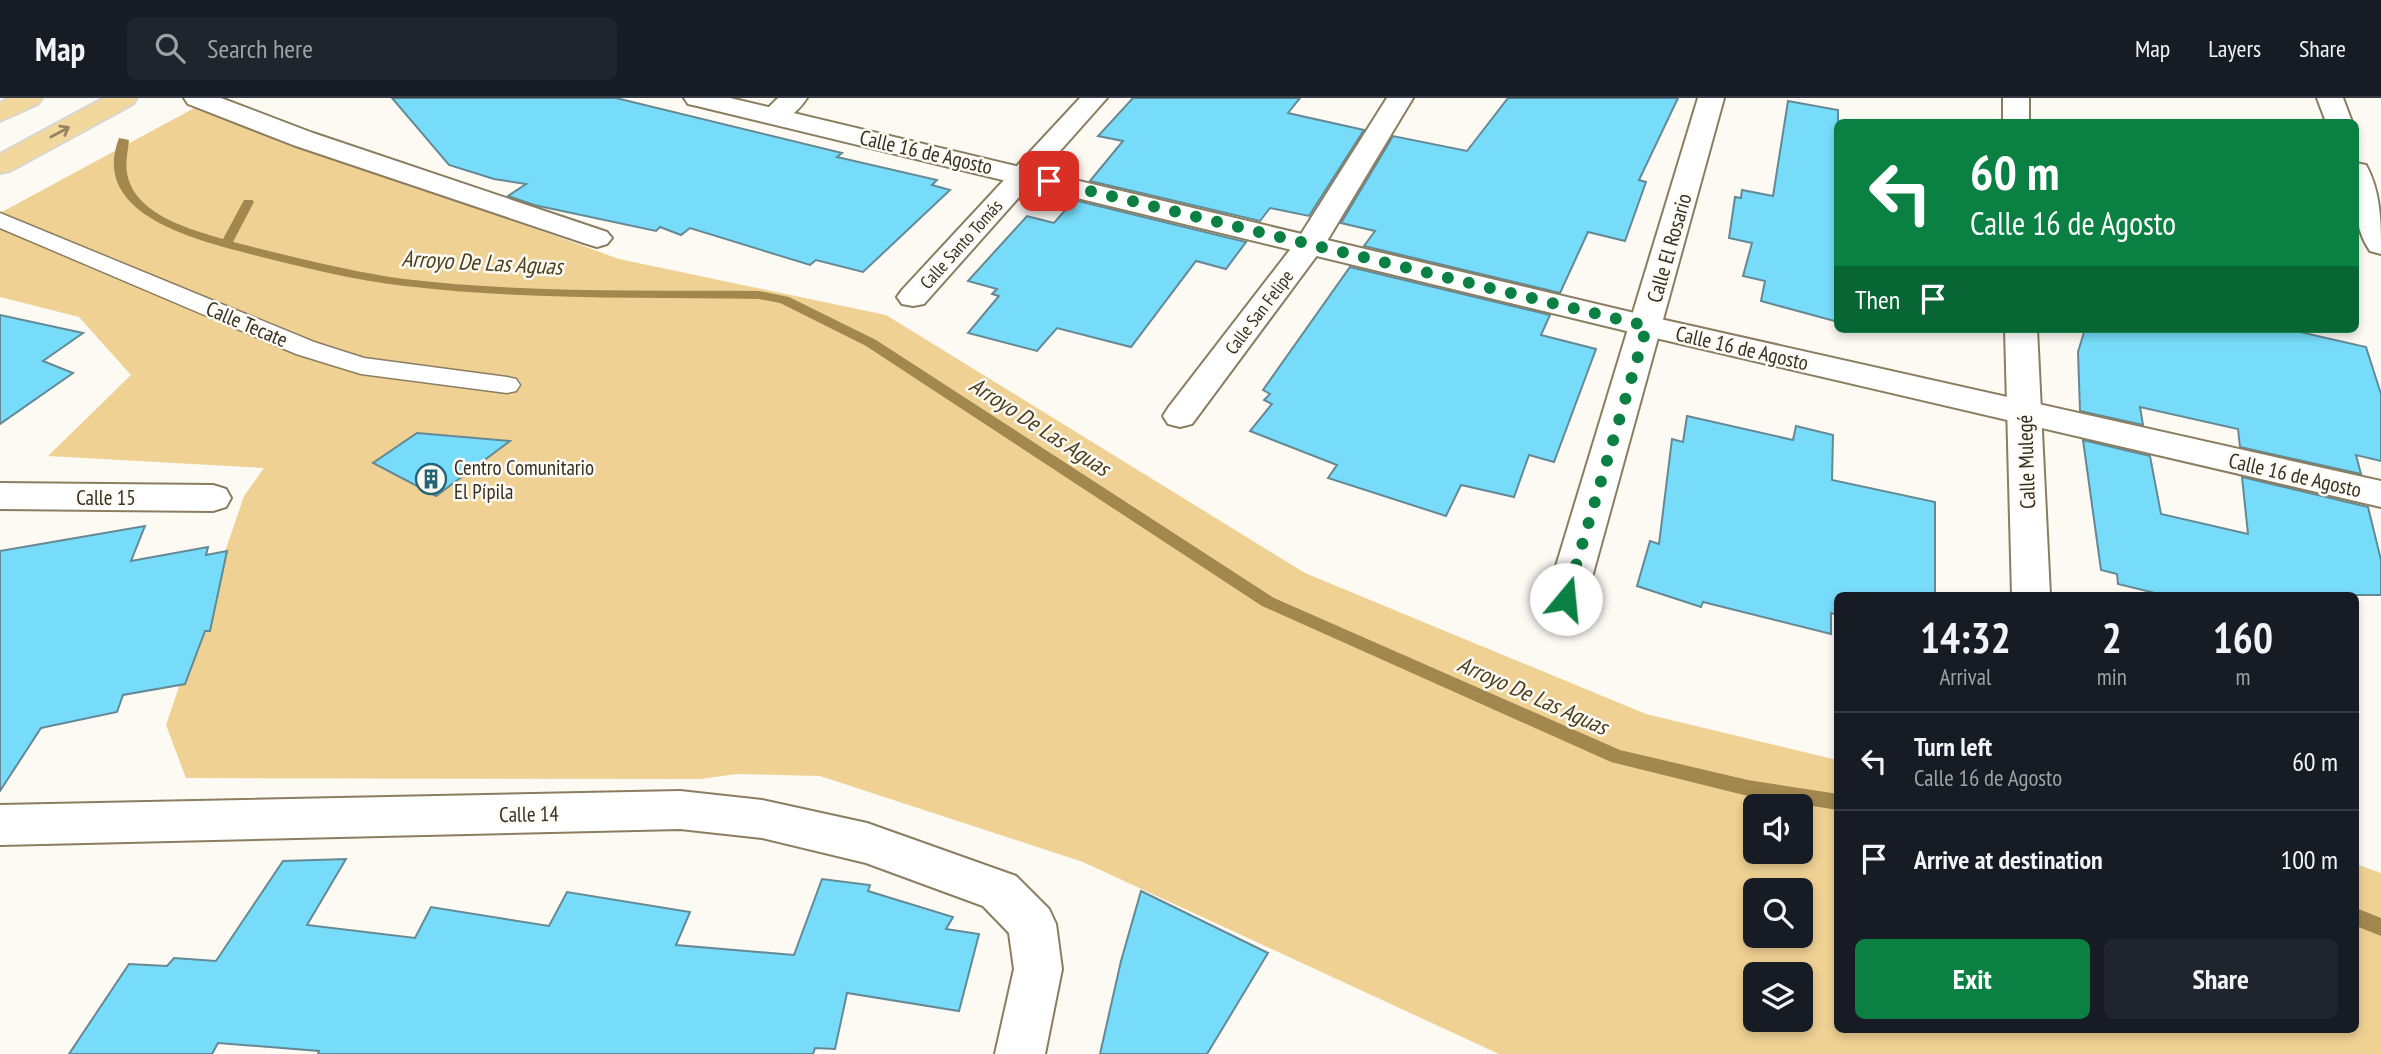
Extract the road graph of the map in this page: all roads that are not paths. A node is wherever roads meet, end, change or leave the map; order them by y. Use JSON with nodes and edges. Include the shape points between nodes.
{"nodes":[{"id":1,"x":29,"y":98,"type":"edge"},
{"id":2,"x":124,"y":98,"type":"edge"},
{"id":3,"x":197,"y":98,"type":"edge"},
{"id":4,"x":697,"y":98,"type":"edge"},
{"id":5,"x":1094,"y":98,"type":"edge"},
{"id":6,"x":1399,"y":98,"type":"edge"},
{"id":7,"x":1711,"y":98,"type":"edge"},
{"id":8,"x":2016,"y":98,"type":"edge"},
{"id":9,"x":2330,"y":98,"type":"edge"},
{"id":10,"x":783,"y":107,"type":"edge"},
{"id":11,"x":0,"y":113,"type":"edge"},
{"id":12,"x":2016,"y":119,"type":"edge"},
{"id":13,"x":2338,"y":119,"type":"edge"},
{"id":14,"x":0,"y":164,"type":"edge"},
{"id":15,"x":1023,"y":175,"type":"junction"},
{"id":16,"x":2359,"y":180,"type":"edge"},
{"id":17,"x":0,"y":220,"type":"edge"},
{"id":18,"x":597,"y":237,"type":"dead end"},
{"id":19,"x":2381,"y":245,"type":"edge"},
{"id":20,"x":1309,"y":246,"type":"junction"},
{"id":21,"x":913,"y":297,"type":"dead end"},
{"id":22,"x":1647,"y":326,"type":"junction"},
{"id":23,"x":2021,"y":333,"type":"edge"},
{"id":24,"x":506,"y":385,"type":"dead end"},
{"id":25,"x":2024,"y":412,"type":"junction"},
{"id":26,"x":1180,"y":415,"type":"dead end"},
{"id":27,"x":2381,"y":495,"type":"edge"},
{"id":28,"x":0,"y":496,"type":"edge"},
{"id":29,"x":213,"y":498,"type":"dead end"},
{"id":30,"x":2031,"y":592,"type":"edge"},
{"id":31,"x":1566,"y":599,"type":"dead end"},
{"id":32,"x":0,"y":825,"type":"edge"},
{"id":33,"x":1020,"y":1054,"type":"edge"}],
"edges":[{"from":1,"to":11,"type":"main road"},
{"from":14,"to":2,"type":"main road","one_way":true},
{"from":3,"to":18,"type":"street","via":[[303,139]]},
{"from":4,"to":10,"type":"street","name":"Calle 16 de Agosto"},
{"from":5,"to":15,"type":"street","name":"Calle Santo Tomás"},
{"from":6,"to":20,"type":"street","name":"Calle San Felipe"},
{"from":7,"to":22,"type":"street","name":"Calle El Rosario"},
{"from":8,"to":12,"type":"street"},
{"from":9,"to":13,"type":"street"},
{"from":10,"to":15,"type":"street","name":"Calle 16 de Agosto"},
{"from":15,"to":20,"type":"street","name":"Calle 16 de Agosto"},
{"from":15,"to":21,"type":"street","name":"Calle Santo Tomás"},
{"from":16,"to":19,"type":"street"},
{"from":17,"to":24,"type":"lane","name":"Calle Tecate","via":[[327,355],[361,366]]},
{"from":20,"to":22,"type":"street","name":"Calle 16 de Agosto"},
{"from":20,"to":26,"type":"street","name":"Calle San Felipe"},
{"from":22,"to":25,"type":"street","name":"Calle 16 de Agosto"},
{"from":22,"to":31,"type":"street","name":"Calle El Rosario"},
{"from":23,"to":25,"type":"street","name":"Calle Mulegé"},
{"from":25,"to":27,"type":"street","name":"Calle 16 de Agosto"},
{"from":25,"to":30,"type":"street","name":"Calle Mulegé"},
{"from":28,"to":29,"type":"street","name":"Calle 15"},
{"from":32,"to":33,"type":"street","name":"Calle 14","via":[[680,810],[762,819],[867,843],[999,891],[1032,924],[1038,969]]}]}
